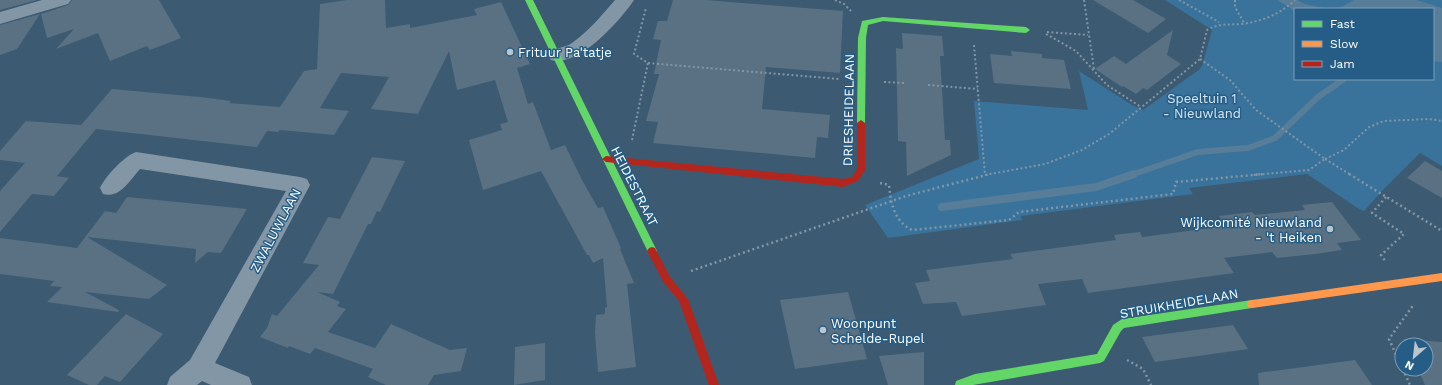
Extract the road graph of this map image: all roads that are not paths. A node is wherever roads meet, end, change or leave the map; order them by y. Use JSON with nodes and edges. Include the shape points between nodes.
{"nodes":[{"id":1,"x":62,"y":0,"type":"edge"},
{"id":2,"x":529,"y":0,"type":"edge"},
{"id":3,"x":625,"y":0,"type":"edge"},
{"id":4,"x":0,"y":18,"type":"edge"},
{"id":5,"x":1026,"y":30,"type":"dead end"},
{"id":6,"x":557,"y":56,"type":"junction"},
{"id":7,"x":606,"y":159,"type":"junction"},
{"id":8,"x":110,"y":188,"type":"dead end"},
{"id":9,"x":1442,"y":277,"type":"edge"},
{"id":10,"x":199,"y":368,"type":"junction"},
{"id":11,"x":180,"y":385,"type":"edge"},
{"id":12,"x":240,"y":385,"type":"edge"},
{"id":13,"x":714,"y":385,"type":"edge"},
{"id":14,"x":960,"y":385,"type":"edge"}],
"edges":[{"from":1,"to":4,"type":"street"},
{"from":2,"to":6,"type":"street","name":"HEIDESTRAAT"},
{"from":3,"to":6,"type":"street","via":[[578,48]]},
{"from":5,"to":7,"type":"street","name":"DRIESHEIDELAAN","via":[[883,19],[866,23],[862,38],[861,170],[855,179],[839,183]]},
{"from":6,"to":7,"type":"street","name":"HEIDESTRAAT"},
{"from":7,"to":13,"type":"street","name":"HEIDESTRAAT","via":[[668,280],[682,300]]},
{"from":8,"to":10,"type":"street","name":"ZWALUWLAAN","via":[[136,160],[300,185]]},
{"from":9,"to":14,"type":"street","name":"STRUIKHEIDELAAN","via":[[1122,324],[1117,328],[1100,358],[975,379]]},
{"from":10,"to":11,"type":"street"},
{"from":10,"to":12,"type":"street"}]}
